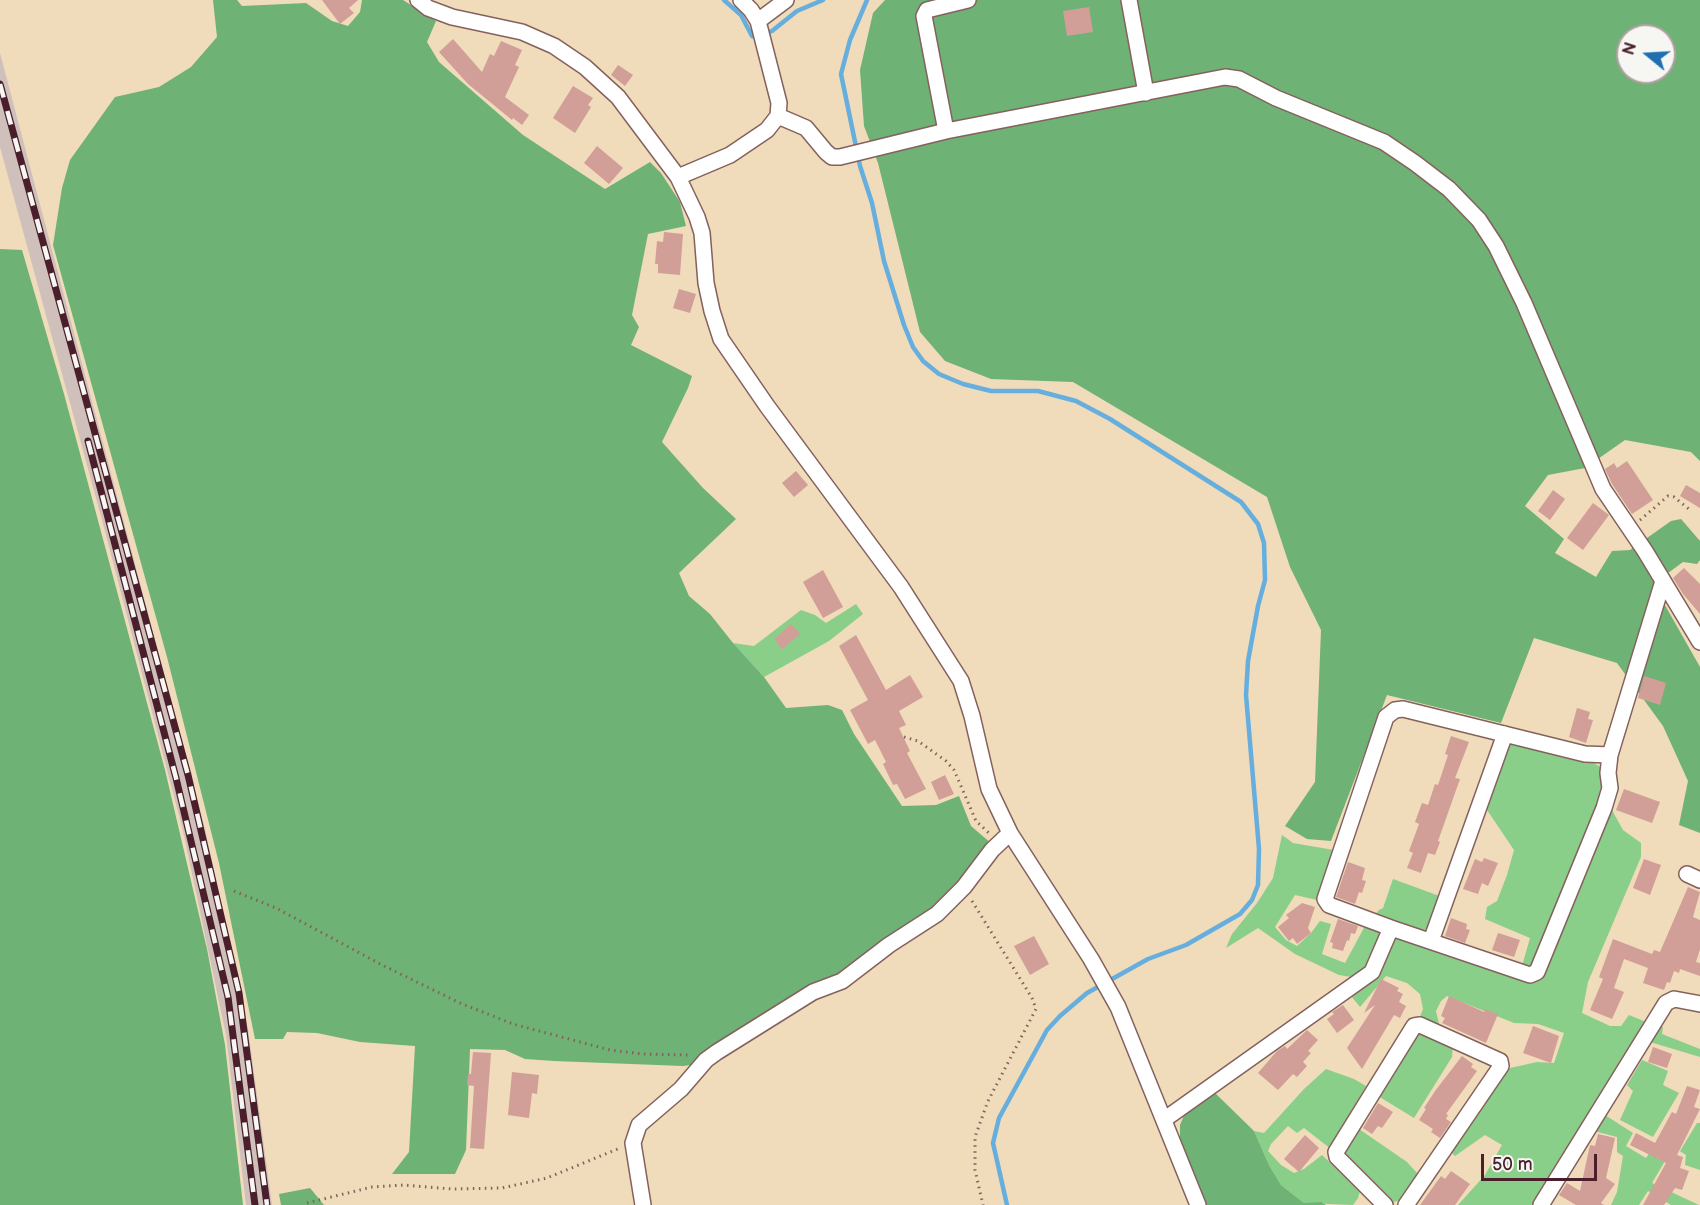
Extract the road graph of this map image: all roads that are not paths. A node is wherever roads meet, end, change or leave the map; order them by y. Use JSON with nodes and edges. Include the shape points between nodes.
{"nodes":[{"id":1,"x":418,"y":0,"type":"edge"},
{"id":2,"x":741,"y":0,"type":"edge"},
{"id":3,"x":786,"y":0,"type":"edge"},
{"id":4,"x":968,"y":0,"type":"edge"},
{"id":5,"x":1129,"y":0,"type":"edge"},
{"id":6,"x":758,"y":21,"type":"junction"},
{"id":7,"x":1146,"y":93,"type":"junction"},
{"id":8,"x":778,"y":116,"type":"junction"},
{"id":9,"x":946,"y":131,"type":"junction"},
{"id":10,"x":678,"y":177,"type":"junction"},
{"id":11,"x":1663,"y":581,"type":"junction"},
{"id":12,"x":1700,"y":642,"type":"edge"},
{"id":13,"x":1505,"y":734,"type":"junction"},
{"id":14,"x":1610,"y":755,"type":"junction"},
{"id":15,"x":1005,"y":837,"type":"junction"},
{"id":16,"x":1391,"y":928,"type":"junction"},
{"id":17,"x":1431,"y":941,"type":"junction"},
{"id":18,"x":1700,"y":1004,"type":"edge"},
{"id":19,"x":1165,"y":1119,"type":"junction"},
{"id":20,"x":642,"y":1205,"type":"edge"},
{"id":21,"x":1198,"y":1205,"type":"edge"},
{"id":22,"x":1385,"y":1205,"type":"edge"},
{"id":23,"x":1406,"y":1205,"type":"edge"},
{"id":24,"x":1542,"y":1205,"type":"edge"}],
"edges":[{"from":1,"to":10,"type":"street","via":[[452,17],[522,32],[554,46],[585,67],[618,97]]},
{"from":2,"to":6,"type":"street"},
{"from":3,"to":6,"type":"street"},
{"from":4,"to":9,"type":"street","via":[[927,10],[924,16]]},
{"from":5,"to":7,"type":"street"},
{"from":6,"to":8,"type":"street"},
{"from":7,"to":9,"type":"street"},
{"from":7,"to":11,"type":"street","via":[[1225,77],[1239,79],[1384,142],[1449,189],[1479,220],[1496,246],[1603,489]]},
{"from":8,"to":9,"type":"street","via":[[806,128],[832,157]]},
{"from":8,"to":10,"type":"street","via":[[767,130],[730,155]]},
{"from":10,"to":15,"type":"street","via":[[702,233],[708,292],[721,339],[901,587],[961,681]]},
{"from":11,"to":12,"type":"street"},
{"from":11,"to":14,"type":"street"},
{"from":13,"to":14,"type":"street","via":[[1585,754]]},
{"from":13,"to":16,"type":"street","via":[[1403,709],[1386,717],[1325,899],[1329,905]]},
{"from":13,"to":17,"type":"street"},
{"from":14,"to":17,"type":"street","via":[[1610,788],[1604,808],[1537,972],[1530,975]]},
{"from":15,"to":19,"type":"street","via":[[1113,999]]},
{"from":15,"to":20,"type":"street","via":[[937,914],[842,981],[813,992],[706,1060],[681,1089],[639,1125],[633,1143]]},
{"from":16,"to":17,"type":"street"},
{"from":16,"to":19,"type":"street","via":[[1372,972]]},
{"from":18,"to":24,"type":"street","via":[[1674,999],[1666,1003]]},
{"from":19,"to":21,"type":"street"},
{"from":22,"to":23,"type":"street","via":[[1336,1152],[1414,1026],[1420,1025],[1500,1061],[1502,1066]]}]}
